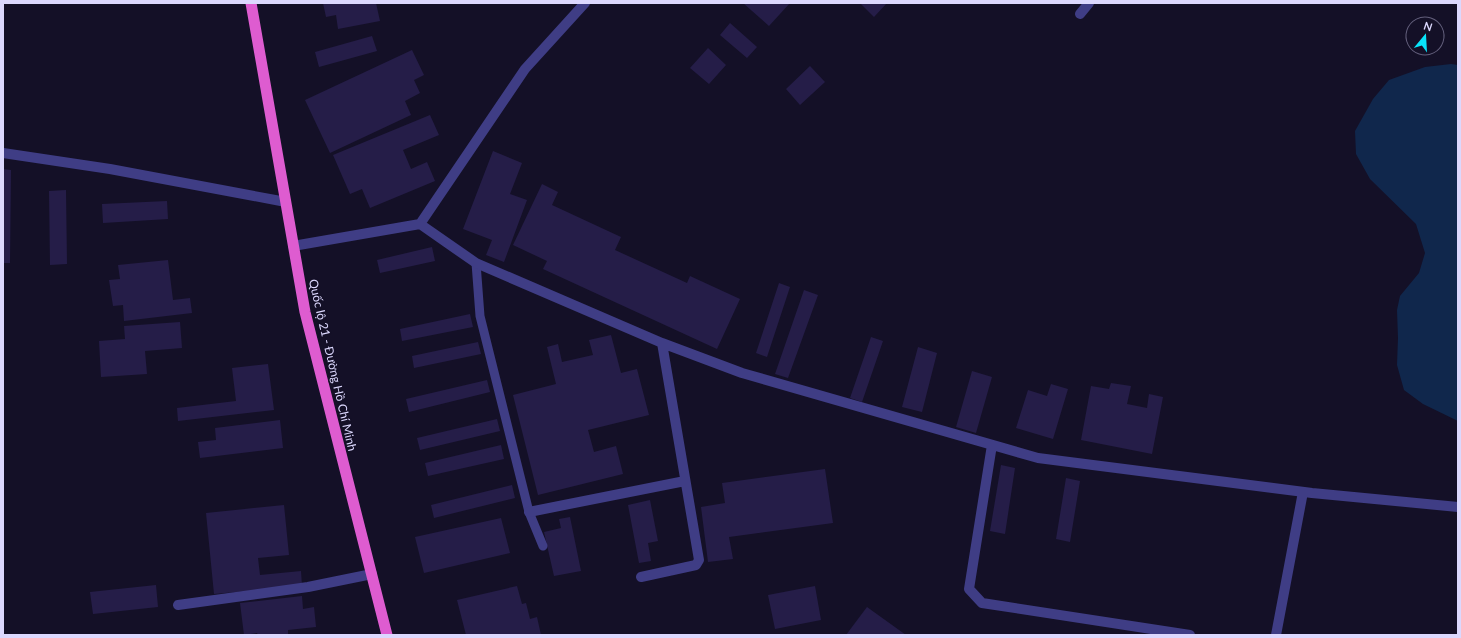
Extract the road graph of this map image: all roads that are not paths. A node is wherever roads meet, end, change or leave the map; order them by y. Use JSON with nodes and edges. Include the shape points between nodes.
{"nodes":[{"id":1,"x":251,"y":3,"type":"edge"},
{"id":2,"x":585,"y":3,"type":"edge"},
{"id":3,"x":1089,"y":3,"type":"edge"},
{"id":4,"x":1080,"y":14,"type":"dead end"},
{"id":5,"x":3,"y":153,"type":"edge"},
{"id":6,"x":286,"y":202,"type":"junction"},
{"id":7,"x":420,"y":224,"type":"junction"},
{"id":8,"x":293,"y":246,"type":"junction"},
{"id":9,"x":476,"y":263,"type":"junction"},
{"id":10,"x":662,"y":343,"type":"junction"},
{"id":11,"x":992,"y":445,"type":"junction"},
{"id":12,"x":685,"y":482,"type":"junction"},
{"id":13,"x":1303,"y":492,"type":"junction"},
{"id":14,"x":1458,"y":507,"type":"edge"},
{"id":15,"x":529,"y":512,"type":"junction"},
{"id":16,"x":543,"y":546,"type":"dead end"},
{"id":17,"x":372,"y":574,"type":"junction"},
{"id":18,"x":641,"y":577,"type":"dead end"},
{"id":19,"x":178,"y":605,"type":"dead end"},
{"id":20,"x":387,"y":635,"type":"edge"},
{"id":21,"x":1190,"y":635,"type":"edge"},
{"id":22,"x":1276,"y":635,"type":"edge"}],
"edges":[{"from":1,"to":6,"type":"highway","name":"Quốc lộ 21 - Đường Hồ Chí Minh"},
{"from":2,"to":7,"type":"street","via":[[525,69]]},
{"from":3,"to":4,"type":"street"},
{"from":5,"to":6,"type":"street","via":[[110,169]]},
{"from":6,"to":8,"type":"highway","name":"Quốc lộ 21 - Đường Hồ Chí Minh"},
{"from":7,"to":8,"type":"street"},
{"from":7,"to":9,"type":"street"},
{"from":8,"to":17,"type":"highway","name":"Quốc lộ 21 - Đường Hồ Chí Minh","via":[[305,312]]},
{"from":9,"to":10,"type":"street"},
{"from":9,"to":15,"type":"lane","via":[[480,316]]},
{"from":10,"to":11,"type":"street","via":[[742,373]]},
{"from":10,"to":12,"type":"street"},
{"from":11,"to":13,"type":"street","via":[[1038,458]]},
{"from":11,"to":21,"type":"street","via":[[969,589],[982,603]]},
{"from":12,"to":15,"type":"street"},
{"from":12,"to":18,"type":"street","via":[[699,560],[696,565]]},
{"from":13,"to":14,"type":"street"},
{"from":13,"to":22,"type":"street"},
{"from":15,"to":16,"type":"lane"},
{"from":17,"to":19,"type":"street","via":[[308,587]]},
{"from":17,"to":20,"type":"highway","name":"Quốc lộ 21 - Đường Hồ Chí Minh"}]}
